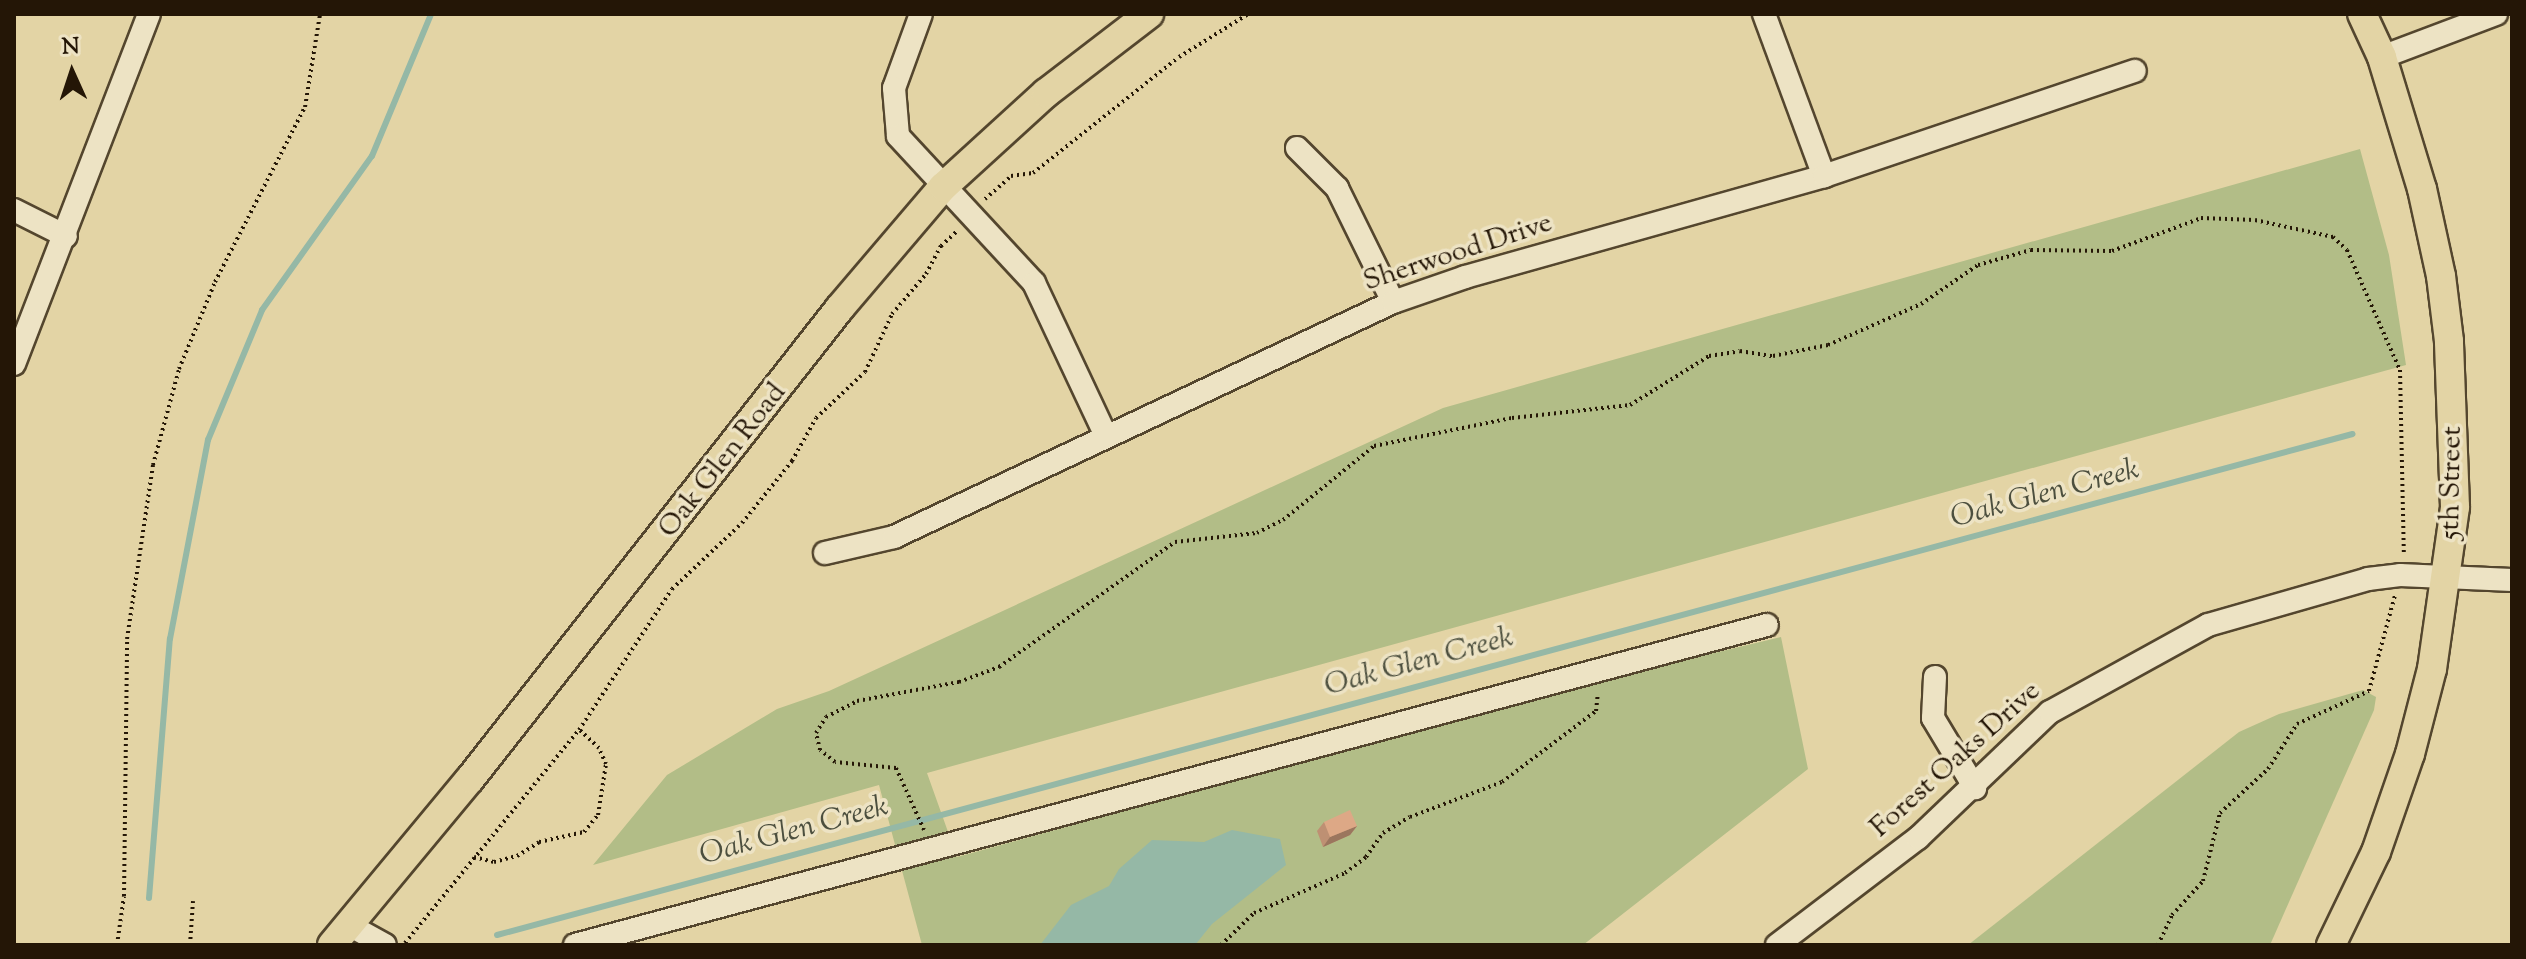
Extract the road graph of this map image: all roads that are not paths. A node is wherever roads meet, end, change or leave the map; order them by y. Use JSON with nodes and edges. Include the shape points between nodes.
{"nodes":[{"id":1,"x":149,"y":14,"type":"edge"},
{"id":2,"x":921,"y":14,"type":"edge"},
{"id":3,"x":1149,"y":14,"type":"edge"},
{"id":4,"x":1764,"y":14,"type":"edge"},
{"id":5,"x":2362,"y":14,"type":"edge"},
{"id":6,"x":2496,"y":14,"type":"edge"},
{"id":7,"x":2382,"y":57,"type":"junction"},
{"id":8,"x":2135,"y":71,"type":"dead end"},
{"id":9,"x":1297,"y":148,"type":"dead end"},
{"id":10,"x":1824,"y":176,"type":"junction"},
{"id":11,"x":943,"y":187,"type":"junction"},
{"id":12,"x":14,"y":210,"type":"edge"},
{"id":13,"x":66,"y":236,"type":"junction"},
{"id":14,"x":1393,"y":302,"type":"junction"},
{"id":15,"x":14,"y":364,"type":"edge"},
{"id":16,"x":1106,"y":436,"type":"junction"},
{"id":17,"x":825,"y":553,"type":"dead end"},
{"id":18,"x":2448,"y":576,"type":"junction"},
{"id":19,"x":2512,"y":580,"type":"edge"},
{"id":20,"x":1767,"y":625,"type":"dead end"},
{"id":21,"x":1935,"y":677,"type":"dead end"},
{"id":22,"x":1975,"y":788,"type":"junction"},
{"id":23,"x":340,"y":935,"type":"edge"},
{"id":24,"x":385,"y":945,"type":"edge"},
{"id":25,"x":575,"y":945,"type":"edge"},
{"id":26,"x":1777,"y":945,"type":"edge"},
{"id":27,"x":2331,"y":945,"type":"edge"}],
"edges":[{"from":1,"to":13,"type":"street"},
{"from":2,"to":11,"type":"street","via":[[894,88],[892,116],[898,136]]},
{"from":3,"to":11,"type":"main road","name":"Oak Glen Road","via":[[1046,93]]},
{"from":4,"to":10,"type":"street"},
{"from":5,"to":7,"type":"main road","name":"5th Street"},
{"from":6,"to":7,"type":"street"},
{"from":7,"to":18,"type":"main road","name":"5th Street","via":[[2422,189],[2444,302],[2455,427]]},
{"from":8,"to":10,"type":"street","name":"Sherwood Drive"},
{"from":9,"to":14,"type":"street","via":[[1337,188]]},
{"from":10,"to":14,"type":"street","name":"Sherwood Drive"},
{"from":11,"to":16,"type":"street","via":[[1034,283]]},
{"from":11,"to":23,"type":"main road","name":"Oak Glen Road","via":[[839,309],[500,742]]},
{"from":12,"to":13,"type":"street"},
{"from":13,"to":15,"type":"street"},
{"from":14,"to":16,"type":"street","name":"Sherwood Drive"},
{"from":16,"to":17,"type":"street","name":"Sherwood Drive","via":[[894,537]]},
{"from":18,"to":19,"type":"street","name":"Forest Oaks Drive"},
{"from":18,"to":22,"type":"street","name":"Forest Oaks Drive","via":[[2400,575],[2339,585],[2208,625],[2050,712]]},
{"from":18,"to":27,"type":"main road","name":"5th Street","via":[[2410,754],[2376,852]]},
{"from":20,"to":25,"type":"street"},
{"from":21,"to":22,"type":"street","via":[[1933,718]]},
{"from":22,"to":26,"type":"street","name":"Forest Oaks Drive"},
{"from":23,"to":24,"type":"street"}]}
